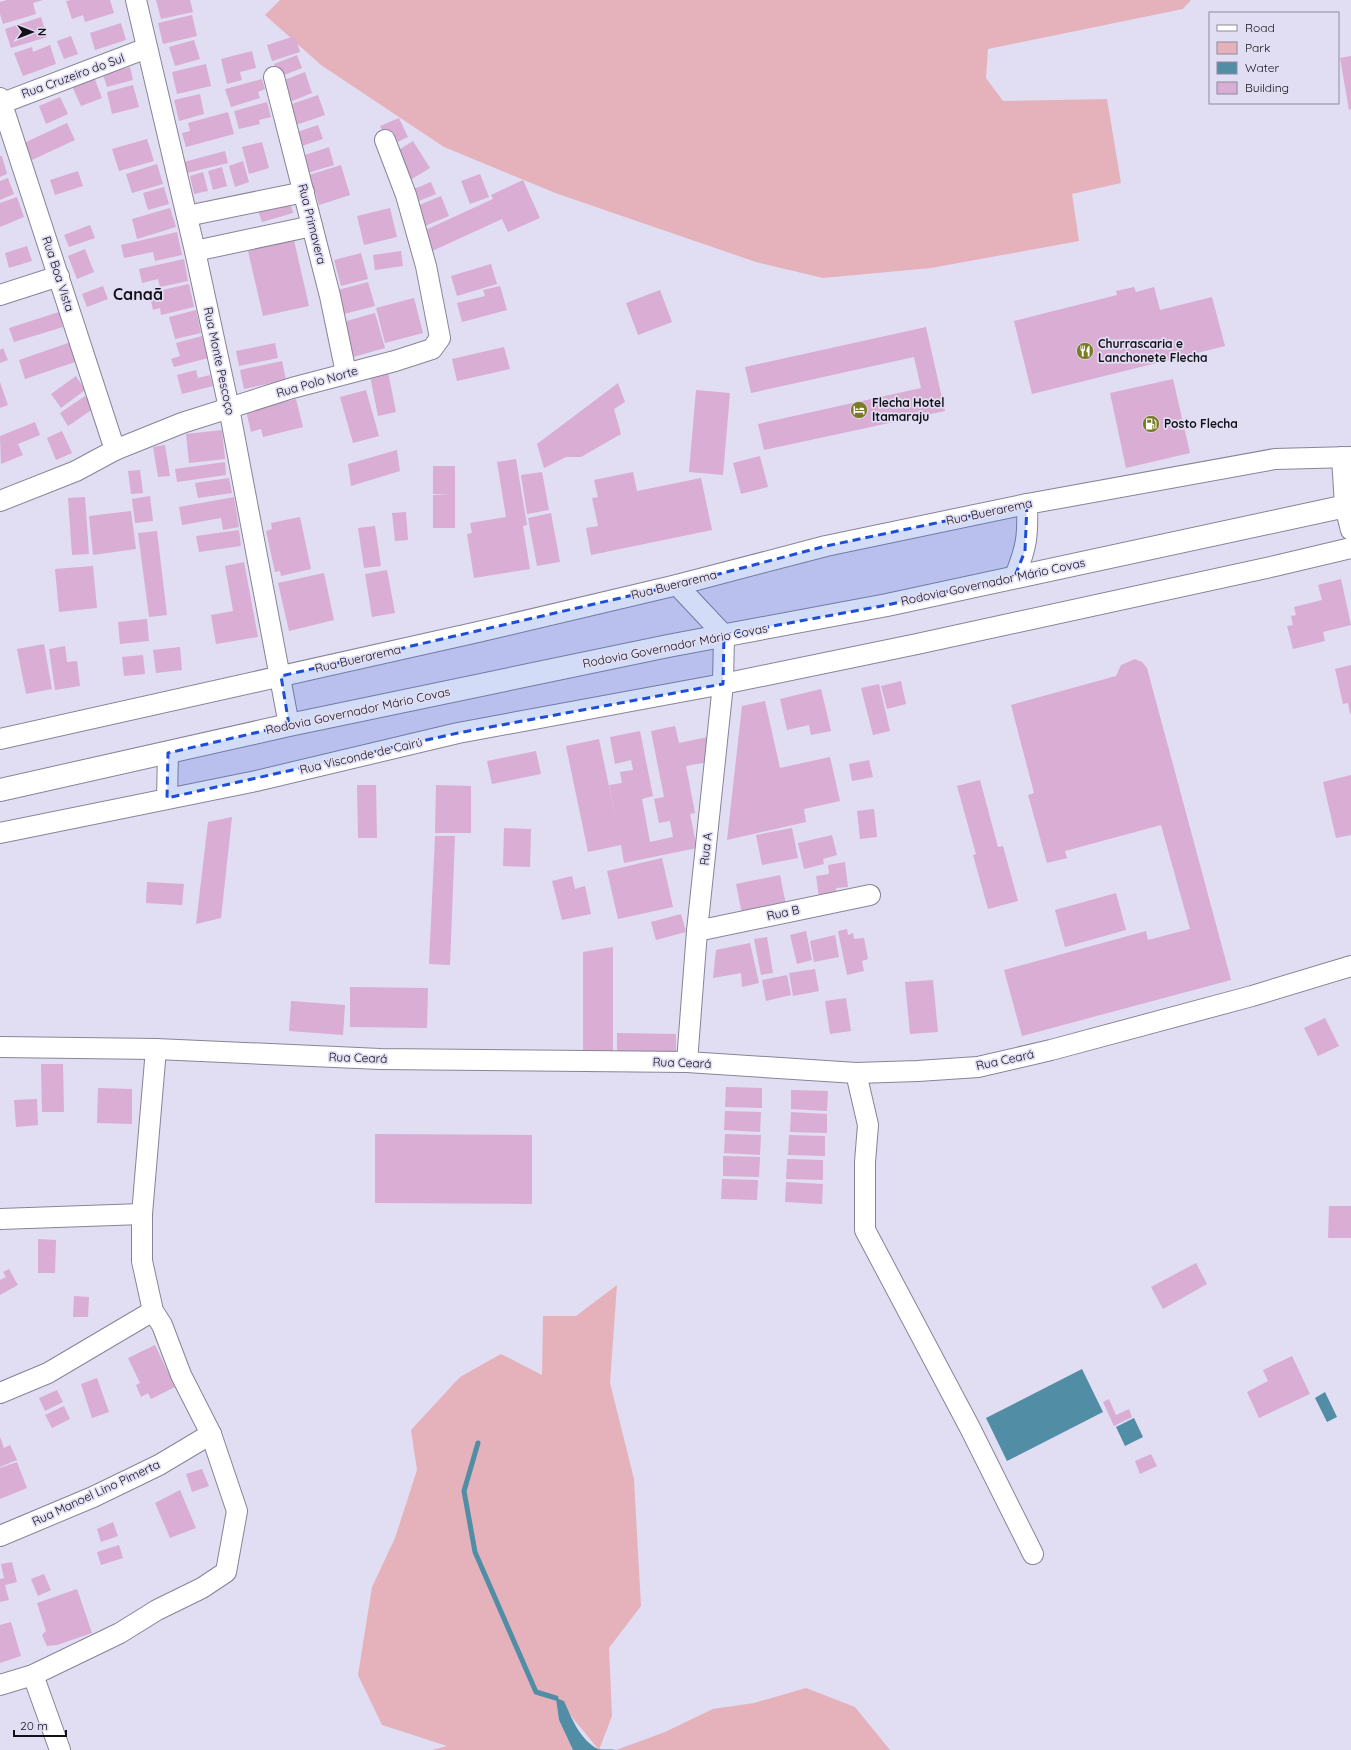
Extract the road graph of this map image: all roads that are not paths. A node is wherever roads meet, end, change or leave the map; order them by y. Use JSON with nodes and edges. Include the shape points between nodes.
{"nodes":[{"id":1,"x":136,"y":0,"type":"edge"},
{"id":2,"x":147,"y":48,"type":"junction"},
{"id":3,"x":274,"y":77,"type":"dead end"},
{"id":4,"x":0,"y":102,"type":"edge"},
{"id":5,"x":385,"y":140,"type":"dead end"},
{"id":6,"x":304,"y":192,"type":"junction"},
{"id":7,"x":187,"y":216,"type":"junction"},
{"id":8,"x":312,"y":226,"type":"junction"},
{"id":9,"x":195,"y":251,"type":"junction"},
{"id":10,"x":59,"y":276,"type":"junction"},
{"id":11,"x":0,"y":295,"type":"edge"},
{"id":12,"x":346,"y":373,"type":"junction"},
{"id":13,"x":230,"y":408,"type":"junction"},
{"id":14,"x":115,"y":450,"type":"junction"},
{"id":15,"x":1346,"y":457,"type":"edge"},
{"id":16,"x":0,"y":501,"type":"edge"},
{"id":17,"x":1027,"y":504,"type":"junction"},
{"id":18,"x":1348,"y":505,"type":"edge"},
{"id":19,"x":1351,"y":530,"type":"edge"},
{"id":20,"x":1351,"y":548,"type":"edge"},
{"id":21,"x":1015,"y":576,"type":"junction"},
{"id":22,"x":677,"y":585,"type":"junction"},
{"id":23,"x":724,"y":635,"type":"junction"},
{"id":24,"x":281,"y":676,"type":"junction"},
{"id":25,"x":723,"y":684,"type":"junction"},
{"id":26,"x":290,"y":725,"type":"junction"},
{"id":27,"x":0,"y":738,"type":"edge"},
{"id":28,"x":168,"y":753,"type":"junction"},
{"id":29,"x":0,"y":790,"type":"edge"},
{"id":30,"x":167,"y":798,"type":"junction"},
{"id":31,"x":0,"y":833,"type":"edge"},
{"id":32,"x":870,"y":895,"type":"dead end"},
{"id":33,"x":697,"y":931,"type":"junction"},
{"id":34,"x":1351,"y":966,"type":"edge"},
{"id":35,"x":0,"y":1048,"type":"edge"},
{"id":36,"x":156,"y":1049,"type":"junction"},
{"id":37,"x":687,"y":1062,"type":"junction"},
{"id":38,"x":856,"y":1073,"type":"junction"},
{"id":39,"x":142,"y":1214,"type":"junction"},
{"id":40,"x":0,"y":1219,"type":"edge"},
{"id":41,"x":153,"y":1311,"type":"junction"},
{"id":42,"x":0,"y":1393,"type":"edge"},
{"id":43,"x":211,"y":1434,"type":"junction"},
{"id":44,"x":0,"y":1536,"type":"edge"},
{"id":45,"x":1033,"y":1554,"type":"dead end"},
{"id":46,"x":33,"y":1675,"type":"junction"},
{"id":47,"x":0,"y":1685,"type":"edge"},
{"id":48,"x":60,"y":1750,"type":"edge"}],
"edges":[{"from":1,"to":2,"type":"street","name":"Rua Monte Pescoço"},
{"from":2,"to":4,"type":"street","name":"Rua Cruzeiro do Sul"},
{"from":2,"to":7,"type":"street","name":"Rua Monte Pescoço"},
{"from":3,"to":6,"type":"street","name":"Rua Primavera"},
{"from":4,"to":10,"type":"street","name":"Rua Boa Vista"},
{"from":5,"to":12,"type":"street","name":"Rua Polo Norte","via":[[406,195],[426,266],[440,338],[432,349]]},
{"from":6,"to":7,"type":"street"},
{"from":6,"to":8,"type":"street","name":"Rua Primavera"},
{"from":7,"to":9,"type":"street","name":"Rua Monte Pescoço"},
{"from":8,"to":9,"type":"street"},
{"from":8,"to":12,"type":"street","name":"Rua Primavera"},
{"from":9,"to":13,"type":"street","name":"Rua Monte Pescoço"},
{"from":10,"to":11,"type":"street"},
{"from":10,"to":14,"type":"street","name":"Rua Boa Vista"},
{"from":12,"to":13,"type":"street","name":"Rua Polo Norte"},
{"from":13,"to":14,"type":"street","name":"Rua Polo Norte","via":[[182,423]]},
{"from":13,"to":24,"type":"street","name":"Rua Monte Pescoço"},
{"from":14,"to":16,"type":"street","name":"Rua Polo Norte","via":[[76,472]]},
{"from":15,"to":17,"type":"street","name":"Rua Buerarema","via":[[1275,459]]},
{"from":15,"to":18,"type":"street"},
{"from":17,"to":21,"type":"street","via":[[1028,533],[1025,551]]},
{"from":17,"to":22,"type":"street","name":"Rua Buerarema","via":[[826,546]]},
{"from":18,"to":19,"type":"street"},
{"from":18,"to":21,"type":"highway","name":"Rodovia Governador Mário Covas"},
{"from":20,"to":25,"type":"street","name":"Rua Visconde de Cairú","via":[[924,643]]},
{"from":21,"to":23,"type":"highway","name":"Rodovia Governador Mário Covas","via":[[887,605]]},
{"from":22,"to":23,"type":"street"},
{"from":22,"to":24,"type":"street","name":"Rua Buerarema"},
{"from":23,"to":25,"type":"street","name":"Rua A"},
{"from":23,"to":26,"type":"highway","name":"Rodovia Governador Mário Covas"},
{"from":24,"to":26,"type":"street","name":"Rua Monte Pescoço"},
{"from":24,"to":27,"type":"street","name":"Rua Buerarema"},
{"from":25,"to":30,"type":"street","name":"Rua Visconde de Cairú","via":[[458,733],[256,781]]},
{"from":25,"to":33,"type":"street","name":"Rua A"},
{"from":26,"to":28,"type":"highway","name":"Rodovia Governador Mário Covas"},
{"from":28,"to":29,"type":"highway","name":"Rodovia Governador Mário Covas"},
{"from":28,"to":30,"type":"street"},
{"from":30,"to":31,"type":"street","name":"Rua Visconde de Cairú"},
{"from":32,"to":33,"type":"street","name":"Rua B"},
{"from":33,"to":37,"type":"street","name":"Rua A"},
{"from":34,"to":38,"type":"street","name":"Rua Ceará","via":[[1252,996],[978,1067]]},
{"from":35,"to":36,"type":"street","name":"Rua Ceará"},
{"from":36,"to":37,"type":"street","name":"Rua Ceará","via":[[380,1059]]},
{"from":36,"to":39,"type":"street"},
{"from":37,"to":38,"type":"street","name":"Rua Ceará"},
{"from":38,"to":45,"type":"street","via":[[868,1125],[865,1230]]},
{"from":39,"to":40,"type":"street"},
{"from":39,"to":41,"type":"street","via":[[142,1261]]},
{"from":41,"to":42,"type":"street","via":[[48,1373]]},
{"from":41,"to":43,"type":"street","via":[[162,1325],[181,1375]]},
{"from":43,"to":44,"type":"street","name":"Rua Manoel Lino Pimerta","via":[[159,1465],[93,1497]]},
{"from":43,"to":46,"type":"street","via":[[237,1511],[226,1572],[120,1633]]},
{"from":46,"to":47,"type":"street"},
{"from":46,"to":48,"type":"street"}]}
